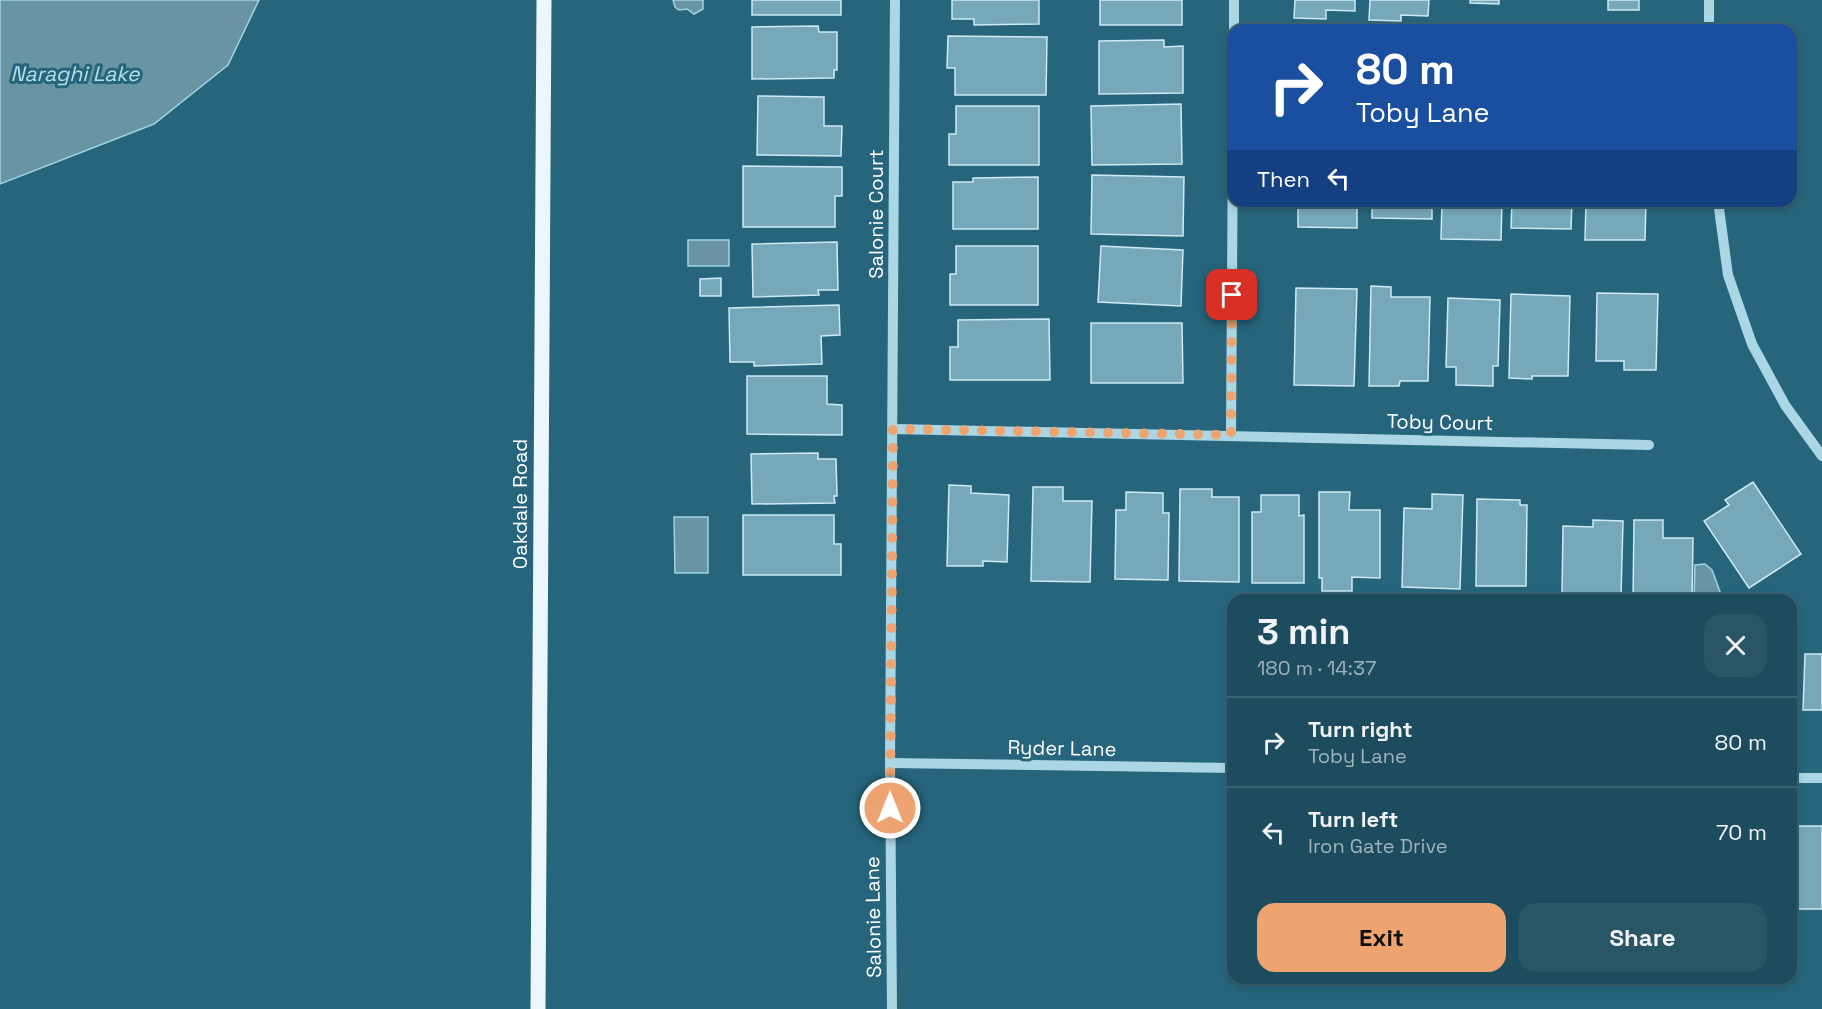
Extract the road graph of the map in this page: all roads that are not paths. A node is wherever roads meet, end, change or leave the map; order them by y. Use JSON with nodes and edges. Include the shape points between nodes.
{"nodes":[{"id":1,"x":544,"y":0,"type":"edge"},
{"id":2,"x":895,"y":0,"type":"edge"},
{"id":3,"x":1234,"y":0,"type":"edge"},
{"id":4,"x":1709,"y":0,"type":"edge"},
{"id":5,"x":1234,"y":24,"type":"edge"},
{"id":6,"x":1709,"y":24,"type":"edge"},
{"id":7,"x":1233,"y":207,"type":"edge"},
{"id":8,"x":1719,"y":207,"type":"edge"},
{"id":9,"x":893,"y":429,"type":"junction"},
{"id":10,"x":1231,"y":435,"type":"junction"},
{"id":11,"x":1649,"y":445,"type":"dead end"},
{"id":12,"x":1822,"y":456,"type":"edge"},
{"id":13,"x":890,"y":763,"type":"junction"},
{"id":14,"x":1227,"y":768,"type":"edge"},
{"id":15,"x":1797,"y":778,"type":"edge"},
{"id":16,"x":1822,"y":778,"type":"edge"},
{"id":17,"x":538,"y":1009,"type":"edge"},
{"id":18,"x":892,"y":1009,"type":"edge"}],
"edges":[{"from":1,"to":17,"type":"main road","name":"Oakdale Road"},
{"from":2,"to":9,"type":"street","name":"Salonie Court"},
{"from":3,"to":5,"type":"street"},
{"from":4,"to":6,"type":"street"},
{"from":7,"to":10,"type":"street"},
{"from":8,"to":12,"type":"street","via":[[1728,275],[1752,344],[1785,405]]},
{"from":9,"to":10,"type":"street","name":"Toby Court"},
{"from":9,"to":13,"type":"street","name":"Salonie Lane"},
{"from":10,"to":11,"type":"street","name":"Toby Court"},
{"from":13,"to":14,"type":"street","name":"Ryder Lane"},
{"from":13,"to":18,"type":"street","name":"Salonie Lane"},
{"from":15,"to":16,"type":"street"}]}
